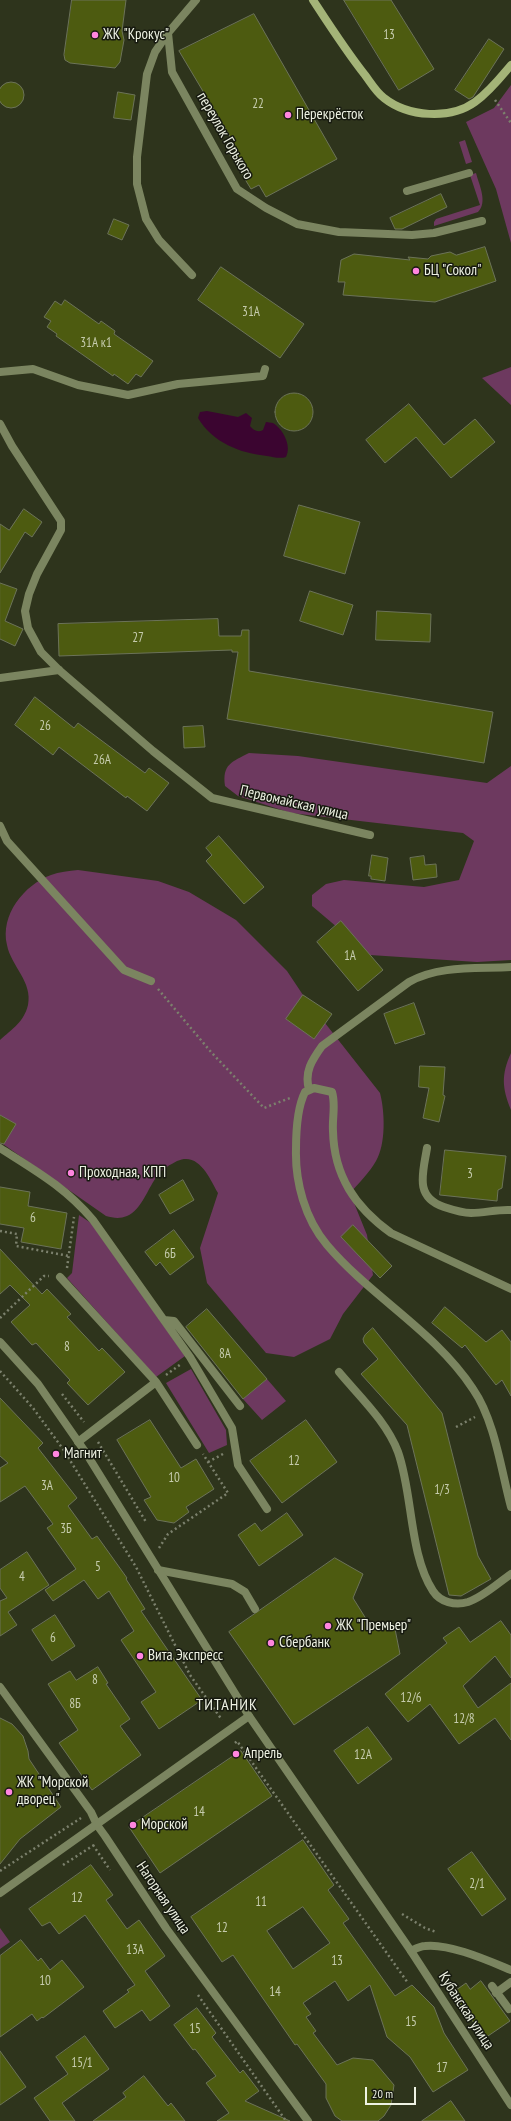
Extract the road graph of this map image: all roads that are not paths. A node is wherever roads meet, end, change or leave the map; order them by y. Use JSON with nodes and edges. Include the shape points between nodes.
{"nodes":[{"id":1,"x":196,"y":0,"type":"edge"},
{"id":2,"x":313,"y":0,"type":"edge"},
{"id":3,"x":168,"y":33,"type":"junction"},
{"id":4,"x":511,"y":65,"type":"edge"},
{"id":5,"x":469,"y":173,"type":"dead end"},
{"id":6,"x":407,"y":191,"type":"dead end"},
{"id":7,"x":482,"y":221,"type":"dead end"},
{"id":8,"x":192,"y":275,"type":"dead end"},
{"id":9,"x":265,"y":369,"type":"dead end"},
{"id":10,"x":0,"y":372,"type":"edge"},
{"id":11,"x":0,"y":424,"type":"edge"},
{"id":12,"x":58,"y":670,"type":"junction"},
{"id":13,"x":0,"y":678,"type":"edge"},
{"id":14,"x":0,"y":826,"type":"edge"},
{"id":15,"x":370,"y":835,"type":"dead end"},
{"id":16,"x":511,"y":967,"type":"edge"},
{"id":17,"x":151,"y":981,"type":"road end"},
{"id":18,"x":307,"y":1091,"type":"junction"},
{"id":19,"x":0,"y":1148,"type":"edge"},
{"id":20,"x":427,"y":1148,"type":"dead end"},
{"id":21,"x":511,"y":1210,"type":"edge"},
{"id":22,"x":60,"y":1277,"type":"road end"},
{"id":23,"x":511,"y":1289,"type":"edge"},
{"id":24,"x":164,"y":1320,"type":"junction"},
{"id":25,"x":0,"y":1342,"type":"edge"},
{"id":26,"x":339,"y":1372,"type":"dead end"},
{"id":27,"x":156,"y":1382,"type":"junction"},
{"id":28,"x":240,"y":1406,"type":"dead end"},
{"id":29,"x":78,"y":1442,"type":"junction"},
{"id":30,"x":197,"y":1445,"type":"road end"},
{"id":31,"x":511,"y":1507,"type":"edge"},
{"id":32,"x":267,"y":1508,"type":"dead end"},
{"id":33,"x":158,"y":1570,"type":"junction"},
{"id":34,"x":511,"y":1574,"type":"edge"},
{"id":35,"x":255,"y":1609,"type":"dead end"},
{"id":36,"x":0,"y":1687,"type":"edge"},
{"id":37,"x":249,"y":1716,"type":"junction"},
{"id":38,"x":96,"y":1825,"type":"junction"},
{"id":39,"x":0,"y":1893,"type":"edge"},
{"id":40,"x":411,"y":1951,"type":"junction"},
{"id":41,"x":511,"y":1970,"type":"edge"},
{"id":42,"x":511,"y":1982,"type":"edge"},
{"id":43,"x":509,"y":2009,"type":"dead end"},
{"id":44,"x":511,"y":2105,"type":"edge"},
{"id":45,"x":308,"y":2121,"type":"edge"}],
"edges":[{"from":1,"to":3,"type":"street"},
{"from":2,"to":4,"type":"main road","via":[[352,60],[379,94],[395,106],[409,112],[443,114],[474,103],[489,91]]},
{"from":3,"to":7,"type":"street","name":"переулок Горького","via":[[172,72],[237,188],[266,208],[297,224],[339,232],[412,235],[434,233]]},
{"from":3,"to":8,"type":"street","via":[[155,52],[147,74],[137,157],[137,184],[146,219],[159,240]]},
{"from":5,"to":6,"type":"street"},
{"from":9,"to":10,"type":"street","via":[[263,376],[178,384],[128,395],[78,385],[33,369]]},
{"from":11,"to":12,"type":"street","via":[[61,521],[61,530],[28,594],[25,611],[28,628],[41,652]]},
{"from":12,"to":13,"type":"street"},
{"from":12,"to":15,"type":"street","name":"Первомайская улица","via":[[212,798]]},
{"from":14,"to":17,"type":"street","via":[[8,840],[124,970]]},
{"from":16,"to":18,"type":"street","via":[[436,971],[409,982],[322,1046],[308,1071]]},
{"from":18,"to":23,"type":"street","via":[[324,1089],[332,1092],[332,1131],[342,1179],[373,1220],[391,1233]]},
{"from":18,"to":31,"type":"street","via":[[300,1111],[296,1139],[298,1180],[307,1211],[326,1244],[442,1350],[474,1390],[489,1422]]},
{"from":19,"to":24,"type":"street","via":[[76,1200]]},
{"from":20,"to":21,"type":"street","via":[[422,1179],[428,1199],[454,1211],[471,1213]]},
{"from":22,"to":27,"type":"street"},
{"from":24,"to":28,"type":"street","via":[[174,1321]]},
{"from":24,"to":32,"type":"street","via":[[190,1357],[232,1428],[238,1465]]},
{"from":25,"to":29,"type":"street","name":"Кубанская улица","via":[[38,1384]]},
{"from":26,"to":34,"type":"street","via":[[387,1429],[398,1452],[421,1564],[433,1591],[447,1602],[458,1604],[477,1598]]},
{"from":27,"to":29,"type":"street"},
{"from":27,"to":30,"type":"street"},
{"from":29,"to":33,"type":"street","name":"Кубанская улица"},
{"from":33,"to":35,"type":"street","via":[[232,1584],[245,1592]]},
{"from":33,"to":37,"type":"street","name":"Кубанская улица"},
{"from":36,"to":38,"type":"street","name":"Нагорная улица","via":[[91,1812]]},
{"from":37,"to":38,"type":"street"},
{"from":37,"to":40,"type":"street","name":"Кубанская улица"},
{"from":38,"to":39,"type":"street"},
{"from":38,"to":45,"type":"street","name":"Нагорная улица","via":[[106,1836],[166,1928]]},
{"from":40,"to":41,"type":"street","via":[[425,1946],[448,1948]]},
{"from":40,"to":44,"type":"street","name":"Кубанская улица"},
{"from":42,"to":43,"type":"street","via":[[494,1989]]}]}
